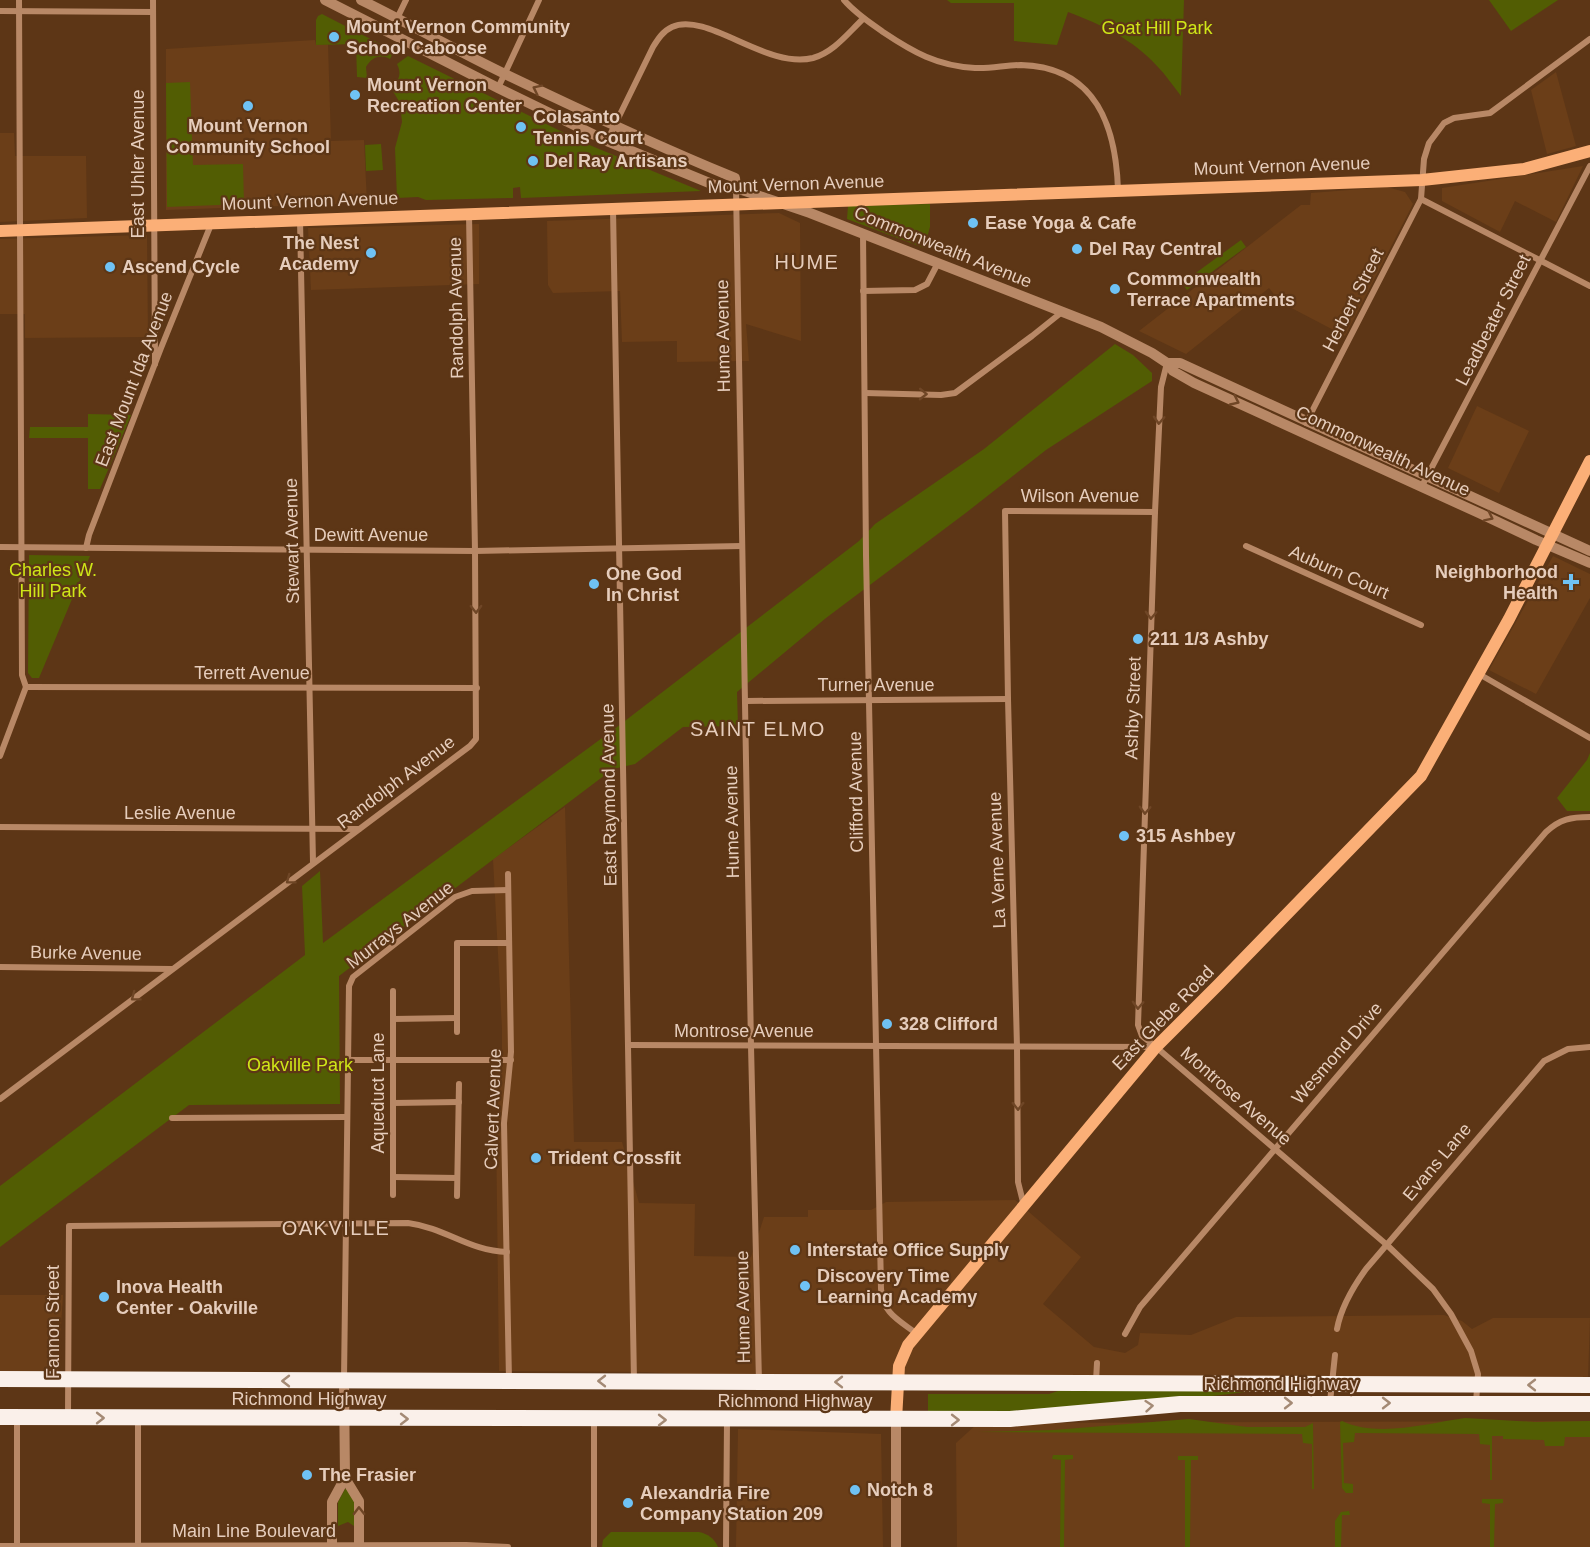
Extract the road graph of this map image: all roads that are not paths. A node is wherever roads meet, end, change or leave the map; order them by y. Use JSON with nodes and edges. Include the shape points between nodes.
{"nodes":[{"id":1,"x":19,"y":0,"type":"edge"},
{"id":2,"x":153,"y":0,"type":"edge"},
{"id":3,"x":325,"y":0,"type":"edge"},
{"id":4,"x":361,"y":0,"type":"edge"},
{"id":5,"x":406,"y":0,"type":"edge"},
{"id":6,"x":539,"y":0,"type":"edge"},
{"id":7,"x":844,"y":0,"type":"edge"},
{"id":8,"x":0,"y":11,"type":"edge"},
{"id":9,"x":19,"y":11,"type":"junction"},
{"id":10,"x":153,"y":12,"type":"junction"},
{"id":11,"x":398,"y":18,"type":"junction"},
{"id":12,"x":864,"y":19,"type":"junction"},
{"id":13,"x":390,"y":33,"type":"junction"},
{"id":14,"x":1590,"y":39,"type":"edge"},
{"id":15,"x":505,"y":74,"type":"junction"},
{"id":16,"x":498,"y":88,"type":"junction"},
{"id":17,"x":614,"y":126,"type":"junction"},
{"id":18,"x":607,"y":141,"type":"junction"},
{"id":19,"x":663,"y":148,"type":"junction"},
{"id":20,"x":1590,"y":151,"type":"edge"},
{"id":21,"x":657,"y":163,"type":"junction"},
{"id":22,"x":1590,"y":166,"type":"edge"},
{"id":23,"x":1422,"y":180,"type":"junction"},
{"id":24,"x":736,"y":188,"type":"junction"},
{"id":25,"x":1118,"y":190,"type":"junction"},
{"id":26,"x":1421,"y":199,"type":"junction"},
{"id":27,"x":784,"y":204,"type":"junction"},
{"id":28,"x":735,"y":205,"type":"junction"},
{"id":29,"x":613,"y":209,"type":"junction"},
{"id":30,"x":469,"y":215,"type":"junction"},
{"id":31,"x":300,"y":220,"type":"junction"},
{"id":32,"x":213,"y":222,"type":"junction"},
{"id":33,"x":154,"y":225,"type":"junction"},
{"id":34,"x":20,"y":230,"type":"junction"},
{"id":35,"x":0,"y":231,"type":"edge"},
{"id":36,"x":863,"y":233,"type":"junction"},
{"id":37,"x":1541,"y":261,"type":"junction"},
{"id":38,"x":938,"y":263,"type":"junction"},
{"id":39,"x":1590,"y":286,"type":"edge"},
{"id":40,"x":863,"y":291,"type":"junction"},
{"id":41,"x":1062,"y":312,"type":"junction"},
{"id":42,"x":1167,"y":363,"type":"junction"},
{"id":43,"x":154,"y":364,"type":"junction"},
{"id":44,"x":865,"y":393,"type":"junction"},
{"id":45,"x":1304,"y":426,"type":"junction"},
{"id":46,"x":1590,"y":461,"type":"edge"},
{"id":47,"x":1428,"y":476,"type":"junction"},
{"id":48,"x":1422,"y":486,"type":"junction"},
{"id":49,"x":1005,"y":511,"type":"joint"},
{"id":50,"x":1155,"y":512,"type":"junction"},
{"id":51,"x":1550,"y":539,"type":"junction"},
{"id":52,"x":742,"y":546,"type":"junction"},
{"id":53,"x":1245,"y":546,"type":"dead end"},
{"id":54,"x":0,"y":547,"type":"edge"},
{"id":55,"x":21,"y":548,"type":"junction"},
{"id":56,"x":86,"y":548,"type":"junction"},
{"id":57,"x":619,"y":548,"type":"junction"},
{"id":58,"x":307,"y":549,"type":"junction"},
{"id":59,"x":1590,"y":550,"type":"edge"},
{"id":60,"x":475,"y":551,"type":"junction"},
{"id":61,"x":1590,"y":563,"type":"edge"},
{"id":62,"x":1420,"y":625,"type":"dead end"},
{"id":63,"x":1478,"y":674,"type":"junction"},
{"id":64,"x":26,"y":687,"type":"junction"},
{"id":65,"x":310,"y":688,"type":"junction"},
{"id":66,"x":477,"y":688,"type":"junction"},
{"id":67,"x":1008,"y":699,"type":"junction"},
{"id":68,"x":868,"y":700,"type":"junction"},
{"id":69,"x":746,"y":701,"type":"junction"},
{"id":70,"x":1590,"y":738,"type":"edge"},
{"id":71,"x":0,"y":756,"type":"edge"},
{"id":72,"x":1590,"y":818,"type":"edge"},
{"id":73,"x":0,"y":826,"type":"edge"},
{"id":74,"x":312,"y":828,"type":"junction"},
{"id":75,"x":359,"y":829,"type":"junction"},
{"id":76,"x":313,"y":862,"type":"junction"},
{"id":77,"x":508,"y":874,"type":"dead end"},
{"id":78,"x":508,"y":890,"type":"junction"},
{"id":79,"x":509,"y":943,"type":"junction"},
{"id":80,"x":0,"y":967,"type":"edge"},
{"id":81,"x":172,"y":969,"type":"junction"},
{"id":82,"x":393,"y":991,"type":"dead end"},
{"id":83,"x":457,"y":1018,"type":"junction"},
{"id":84,"x":393,"y":1019,"type":"junction"},
{"id":85,"x":457,"y":1032,"type":"dead end"},
{"id":86,"x":629,"y":1045,"type":"junction"},
{"id":87,"x":751,"y":1046,"type":"junction"},
{"id":88,"x":877,"y":1046,"type":"junction"},
{"id":89,"x":1017,"y":1047,"type":"junction"},
{"id":90,"x":1156,"y":1047,"type":"junction"},
{"id":91,"x":1590,"y":1047,"type":"edge"},
{"id":92,"x":347,"y":1060,"type":"junction"},
{"id":93,"x":393,"y":1060,"type":"junction"},
{"id":94,"x":511,"y":1060,"type":"junction"},
{"id":95,"x":459,"y":1084,"type":"dead end"},
{"id":96,"x":0,"y":1099,"type":"edge"},
{"id":97,"x":393,"y":1102,"type":"junction"},
{"id":98,"x":459,"y":1102,"type":"junction"},
{"id":99,"x":346,"y":1117,"type":"junction"},
{"id":100,"x":172,"y":1118,"type":"dead end"},
{"id":101,"x":1275,"y":1149,"type":"junction"},
{"id":102,"x":393,"y":1177,"type":"junction"},
{"id":103,"x":457,"y":1178,"type":"junction"},
{"id":104,"x":393,"y":1195,"type":"dead end"},
{"id":105,"x":457,"y":1196,"type":"dead end"},
{"id":106,"x":1024,"y":1207,"type":"junction"},
{"id":107,"x":346,"y":1224,"type":"junction"},
{"id":108,"x":1387,"y":1245,"type":"junction"},
{"id":109,"x":507,"y":1252,"type":"junction"},
{"id":110,"x":1337,"y":1329,"type":"dead end"},
{"id":111,"x":918,"y":1334,"type":"junction"},
{"id":112,"x":1125,"y":1334,"type":"dead end"},
{"id":113,"x":1335,"y":1355,"type":"dead end"},
{"id":114,"x":1097,"y":1364,"type":"dead end"},
{"id":115,"x":0,"y":1379,"type":"edge"},
{"id":116,"x":68,"y":1379,"type":"junction"},
{"id":117,"x":344,"y":1381,"type":"junction"},
{"id":118,"x":509,"y":1381,"type":"junction"},
{"id":119,"x":634,"y":1381,"type":"junction"},
{"id":120,"x":759,"y":1382,"type":"junction"},
{"id":121,"x":898,"y":1383,"type":"junction"},
{"id":122,"x":1096,"y":1383,"type":"junction"},
{"id":123,"x":1332,"y":1384,"type":"junction"},
{"id":124,"x":1478,"y":1385,"type":"junction"},
{"id":125,"x":1590,"y":1385,"type":"edge"},
{"id":126,"x":1330,"y":1402,"type":"junction"},
{"id":127,"x":1476,"y":1404,"type":"junction"},
{"id":128,"x":1590,"y":1404,"type":"edge"},
{"id":129,"x":8,"y":1417,"type":"edge"},
{"id":130,"x":68,"y":1418,"type":"junction"},
{"id":131,"x":138,"y":1418,"type":"junction"},
{"id":132,"x":345,"y":1419,"type":"junction"},
{"id":133,"x":594,"y":1420,"type":"junction"},
{"id":134,"x":727,"y":1420,"type":"junction"},
{"id":135,"x":896,"y":1420,"type":"junction"},
{"id":136,"x":345,"y":1478,"type":"junction"},
{"id":137,"x":0,"y":1546,"type":"edge"},
{"id":138,"x":17,"y":1546,"type":"edge"},
{"id":139,"x":138,"y":1546,"type":"edge"},
{"id":140,"x":238,"y":1546,"type":"edge"},
{"id":141,"x":359,"y":1546,"type":"edge"},
{"id":142,"x":332,"y":1547,"type":"edge"},
{"id":143,"x":508,"y":1547,"type":"edge"},
{"id":144,"x":594,"y":1547,"type":"edge"},
{"id":145,"x":726,"y":1547,"type":"edge"},
{"id":146,"x":896,"y":1547,"type":"edge"}],
"edges":[{"from":1,"to":9,"type":"street"},
{"from":2,"to":10,"type":"street","name":"East Uhler Avenue"},
{"from":3,"to":13,"type":"street","name":"Commonwealth Avenue"},
{"from":4,"to":11,"type":"street","name":"Commonwealth Avenue"},
{"from":5,"to":11,"type":"street"},
{"from":6,"to":15,"type":"street"},
{"from":7,"to":12,"type":"street"},
{"from":8,"to":9,"type":"street"},
{"from":9,"to":10,"type":"street"},
{"from":9,"to":34,"type":"street"},
{"from":10,"to":33,"type":"street","name":"East Uhler Avenue"},
{"from":11,"to":13,"type":"street"},
{"from":11,"to":15,"type":"street","name":"Commonwealth Avenue"},
{"from":12,"to":17,"type":"street","via":[[831,49],[800,60],[773,56],[692,24],[674,26],[662,33],[653,47]]},
{"from":12,"to":25,"type":"street","via":[[914,52],[938,62],[975,68],[1021,65],[1054,71],[1078,85],[1096,103],[1110,130]]},
{"from":13,"to":16,"type":"street","name":"Commonwealth Avenue"},
{"from":14,"to":23,"type":"street","name":"Herbert Street","via":[[1490,113],[1444,123],[1429,143]]},
{"from":15,"to":16,"type":"street"},
{"from":17,"to":15,"type":"street","name":"Commonwealth Avenue","one_way":true},
{"from":16,"to":18,"type":"street","name":"Commonwealth Avenue"},
{"from":17,"to":18,"type":"street"},
{"from":17,"to":19,"type":"street","name":"Commonwealth Avenue"},
{"from":18,"to":21,"type":"street","name":"Commonwealth Avenue"},
{"from":19,"to":21,"type":"street"},
{"from":19,"to":24,"type":"street","name":"Commonwealth Avenue","via":[[735,178]]},
{"from":20,"to":23,"type":"main road","name":"Mount Vernon Avenue","via":[[1524,169]]},
{"from":21,"to":24,"type":"street","name":"Commonwealth Avenue","via":[[719,187]]},
{"from":22,"to":37,"type":"street","name":"Leadbeater Street"},
{"from":23,"to":25,"type":"main road","name":"Mount Vernon Avenue"},
{"from":23,"to":26,"type":"street","name":"Herbert Street"},
{"from":24,"to":27,"type":"street","name":"Commonwealth Avenue"},
{"from":24,"to":28,"type":"street","name":"Hume Avenue"},
{"from":25,"to":27,"type":"main road","name":"Mount Vernon Avenue"},
{"from":26,"to":37,"type":"street"},
{"from":26,"to":45,"type":"street","name":"Herbert Street"},
{"from":27,"to":28,"type":"main road","name":"Mount Vernon Avenue"},
{"from":27,"to":36,"type":"street","name":"Commonwealth Avenue"},
{"from":28,"to":29,"type":"main road","name":"Mount Vernon Avenue"},
{"from":28,"to":52,"type":"street","name":"Hume Avenue"},
{"from":29,"to":30,"type":"main road","name":"Mount Vernon Avenue"},
{"from":29,"to":57,"type":"street","name":"East Raymond Avenue"},
{"from":30,"to":31,"type":"main road","name":"Mount Vernon Avenue"},
{"from":30,"to":60,"type":"street","name":"Randolph Avenue"},
{"from":31,"to":32,"type":"main road","name":"Mount Vernon Avenue"},
{"from":31,"to":58,"type":"street","name":"Stewart Avenue"},
{"from":32,"to":33,"type":"main road","name":"Mount Vernon Avenue"},
{"from":32,"to":43,"type":"street","name":"East Mount Ida Avenue"},
{"from":33,"to":34,"type":"main road","name":"Mount Vernon Avenue"},
{"from":33,"to":43,"type":"street","name":"East Uhler Avenue"},
{"from":34,"to":35,"type":"main road","name":"Mount Vernon Avenue"},
{"from":34,"to":55,"type":"street"},
{"from":36,"to":38,"type":"street","name":"Commonwealth Avenue"},
{"from":36,"to":40,"type":"street","name":"Clifford Avenue"},
{"from":37,"to":39,"type":"street"},
{"from":37,"to":47,"type":"street","name":"Leadbeater Street"},
{"from":38,"to":40,"type":"street","via":[[927,284],[915,290]]},
{"from":38,"to":41,"type":"street","name":"Commonwealth Avenue"},
{"from":40,"to":44,"type":"street","name":"Clifford Avenue"},
{"from":41,"to":42,"type":"street","name":"Commonwealth Avenue","via":[[1115,334]]},
{"from":44,"to":41,"type":"street","one_way":true,"via":[[955,393]]},
{"from":42,"to":45,"type":"street","name":"Commonwealth Avenue","via":[[1194,383]]},
{"from":42,"to":50,"type":"street","name":"Ashby Street","one_way":true,"via":[[1161,387]]},
{"from":43,"to":56,"type":"street","name":"East Mount Ida Avenue"},
{"from":44,"to":68,"type":"street","name":"Clifford Avenue"},
{"from":45,"to":47,"type":"street","name":"Commonwealth Avenue"},
{"from":45,"to":48,"type":"street","name":"Commonwealth Avenue"},
{"from":46,"to":51,"type":"main road","name":"East Glebe Road"},
{"from":47,"to":48,"type":"street","name":"Leadbeater Street"},
{"from":47,"to":51,"type":"street","name":"Commonwealth Avenue"},
{"from":48,"to":51,"type":"street","name":"Commonwealth Avenue","one_way":true},
{"from":49,"to":50,"type":"street","name":"Wilson Avenue"},
{"from":49,"to":67,"type":"street","name":"La Verne Avenue"},
{"from":50,"to":90,"type":"street","name":"Ashby Street","one_way":true,"via":[[1138,1025],[1142,1036]]},
{"from":51,"to":59,"type":"street","name":"Commonwealth Avenue"},
{"from":51,"to":61,"type":"street","name":"Commonwealth Avenue"},
{"from":51,"to":63,"type":"main road","name":"East Glebe Road"},
{"from":52,"to":57,"type":"street","name":"Dewitt Avenue"},
{"from":52,"to":69,"type":"street","name":"Hume Avenue"},
{"from":53,"to":62,"type":"street","name":"Auburn Court"},
{"from":54,"to":55,"type":"street","name":"Dewitt Avenue"},
{"from":55,"to":56,"type":"street","name":"Dewitt Avenue"},
{"from":55,"to":64,"type":"street","via":[[22,675]]},
{"from":56,"to":58,"type":"street","name":"Dewitt Avenue"},
{"from":57,"to":60,"type":"street","name":"Dewitt Avenue"},
{"from":57,"to":86,"type":"street","name":"East Raymond Avenue"},
{"from":58,"to":60,"type":"street","name":"Dewitt Avenue"},
{"from":58,"to":65,"type":"street","name":"Stewart Avenue"},
{"from":60,"to":66,"type":"street","name":"Randolph Avenue","one_way":true},
{"from":63,"to":70,"type":"street"},
{"from":63,"to":90,"type":"main road","name":"East Glebe Road","via":[[1431,760],[1410,788]]},
{"from":64,"to":65,"type":"street","name":"Terrett Avenue"},
{"from":64,"to":71,"type":"street"},
{"from":65,"to":66,"type":"street","name":"Terrett Avenue"},
{"from":65,"to":74,"type":"street","name":"Stewart Avenue"},
{"from":66,"to":75,"type":"street","name":"Randolph Avenue","via":[[476,739]]},
{"from":67,"to":68,"type":"street","name":"Turner Avenue"},
{"from":67,"to":89,"type":"street","name":"La Verne Avenue"},
{"from":68,"to":69,"type":"street","name":"Turner Avenue"},
{"from":68,"to":88,"type":"street","name":"Clifford Avenue"},
{"from":69,"to":87,"type":"street","name":"Hume Avenue"},
{"from":72,"to":101,"type":"street","name":"Wesmond Drive","via":[[1566,818],[1546,832]]},
{"from":73,"to":74,"type":"street","name":"Leslie Avenue"},
{"from":74,"to":75,"type":"street","name":"Leslie Avenue"},
{"from":74,"to":76,"type":"street","name":"Stewart Avenue"},
{"from":75,"to":76,"type":"street","name":"Randolph Avenue"},
{"from":76,"to":81,"type":"street","name":"Randolph Avenue","one_way":true},
{"from":77,"to":78,"type":"street","name":"Calvert Avenue"},
{"from":78,"to":79,"type":"street","name":"Calvert Avenue"},
{"from":78,"to":92,"type":"street","name":"Murrays Avenue","via":[[472,891],[455,897],[353,977],[349,986]]},
{"from":79,"to":83,"type":"street","via":[[457,943]]},
{"from":79,"to":94,"type":"street","name":"Calvert Avenue"},
{"from":80,"to":81,"type":"street","name":"Burke Avenue"},
{"from":81,"to":96,"type":"street","name":"Randolph Avenue","one_way":true},
{"from":82,"to":84,"type":"street","name":"Aqueduct Lane"},
{"from":83,"to":84,"type":"street"},
{"from":83,"to":85,"type":"street"},
{"from":84,"to":93,"type":"street","name":"Aqueduct Lane"},
{"from":86,"to":87,"type":"street","name":"Montrose Avenue"},
{"from":86,"to":119,"type":"street","name":"East Raymond Avenue"},
{"from":87,"to":88,"type":"street","name":"Montrose Avenue"},
{"from":87,"to":120,"type":"street","name":"Hume Avenue"},
{"from":88,"to":89,"type":"street","name":"Montrose Avenue"},
{"from":88,"to":111,"type":"street","name":"Clifford Avenue","via":[[881,1298],[894,1319]]},
{"from":89,"to":90,"type":"street","name":"Montrose Avenue"},
{"from":89,"to":106,"type":"street","name":"La Verne Avenue","one_way":true,"via":[[1018,1182]]},
{"from":90,"to":101,"type":"street","name":"Montrose Avenue"},
{"from":90,"to":106,"type":"main road","name":"East Glebe Road"},
{"from":91,"to":108,"type":"street","name":"Evans Lane","via":[[1568,1049],[1544,1061]]},
{"from":92,"to":93,"type":"street"},
{"from":92,"to":99,"type":"street"},
{"from":93,"to":94,"type":"street"},
{"from":93,"to":97,"type":"street","name":"Aqueduct Lane"},
{"from":94,"to":109,"type":"street","name":"Calvert Avenue","via":[[504,1124]]},
{"from":95,"to":98,"type":"street"},
{"from":97,"to":98,"type":"street"},
{"from":97,"to":102,"type":"street","name":"Aqueduct Lane"},
{"from":98,"to":103,"type":"street"},
{"from":99,"to":100,"type":"street"},
{"from":99,"to":107,"type":"street"},
{"from":101,"to":108,"type":"street","name":"Montrose Avenue"},
{"from":101,"to":112,"type":"street","name":"Wesmond Drive","via":[[1140,1307]]},
{"from":102,"to":103,"type":"street"},
{"from":102,"to":104,"type":"street","name":"Aqueduct Lane"},
{"from":103,"to":105,"type":"street"},
{"from":106,"to":111,"type":"main road","name":"East Glebe Road"},
{"from":107,"to":109,"type":"street","via":[[417,1224],[436,1228],[487,1251]]},
{"from":107,"to":116,"type":"street","name":"Fannon Street","via":[[69,1226]]},
{"from":107,"to":117,"type":"street"},
{"from":108,"to":110,"type":"street","name":"Evans Lane","via":[[1353,1287]]},
{"from":108,"to":124,"type":"street","name":"Montrose Avenue","via":[[1427,1282],[1447,1307],[1471,1351]]},
{"from":109,"to":118,"type":"street","name":"Calvert Avenue"},
{"from":111,"to":121,"type":"main road","name":"East Glebe Road","via":[[904,1352]]},
{"from":113,"to":123,"type":"street"},
{"from":114,"to":122,"type":"street"},
{"from":115,"to":116,"type":"highway","name":"Richmond Highway"},
{"from":117,"to":116,"type":"highway","name":"Richmond Highway","one_way":true},
{"from":116,"to":130,"type":"street","name":"Fannon Street"},
{"from":117,"to":118,"type":"highway","name":"Richmond Highway"},
{"from":117,"to":132,"type":"street"},
{"from":119,"to":118,"type":"highway","name":"Richmond Highway","one_way":true},
{"from":119,"to":120,"type":"highway","name":"Richmond Highway"},
{"from":121,"to":120,"type":"highway","name":"Richmond Highway","one_way":true},
{"from":121,"to":122,"type":"highway","name":"Richmond Highway"},
{"from":121,"to":135,"type":"main road","name":"East Glebe Road"},
{"from":122,"to":123,"type":"highway","name":"Richmond Highway"},
{"from":123,"to":124,"type":"highway","name":"Richmond Highway"},
{"from":123,"to":126,"type":"street"},
{"from":125,"to":124,"type":"highway","name":"Richmond Highway","one_way":true},
{"from":124,"to":127,"type":"street","name":"Montrose Avenue"},
{"from":126,"to":127,"type":"highway","name":"Richmond Highway","one_way":true},
{"from":135,"to":126,"type":"highway","name":"Richmond Highway","one_way":true,"via":[[1020,1419],[1180,1404]]},
{"from":127,"to":128,"type":"highway","name":"Richmond Highway"},
{"from":129,"to":130,"type":"highway","name":"Richmond Highway"},
{"from":129,"to":138,"type":"street"},
{"from":130,"to":131,"type":"highway","name":"Richmond Highway","one_way":true},
{"from":131,"to":132,"type":"highway","name":"Richmond Highway"},
{"from":131,"to":139,"type":"street"},
{"from":132,"to":133,"type":"highway","name":"Richmond Highway","one_way":true},
{"from":132,"to":136,"type":"street"},
{"from":133,"to":134,"type":"highway","name":"Richmond Highway","one_way":true},
{"from":133,"to":144,"type":"street"},
{"from":134,"to":135,"type":"highway","name":"Richmond Highway"},
{"from":134,"to":145,"type":"street"},
{"from":135,"to":146,"type":"street","name":"East Glebe Road"},
{"from":141,"to":136,"type":"street","one_way":true,"via":[[359,1501]]},
{"from":136,"to":142,"type":"street","via":[[332,1502]]},
{"from":137,"to":138,"type":"street","name":"Main Line Boulevard"},
{"from":138,"to":139,"type":"street","name":"Main Line Boulevard"},
{"from":139,"to":140,"type":"street","name":"Main Line Boulevard"},
{"from":140,"to":142,"type":"street","name":"Main Line Boulevard"},
{"from":141,"to":142,"type":"street","name":"Main Line Boulevard"},
{"from":141,"to":143,"type":"street","name":"Main Line Boulevard"}]}
